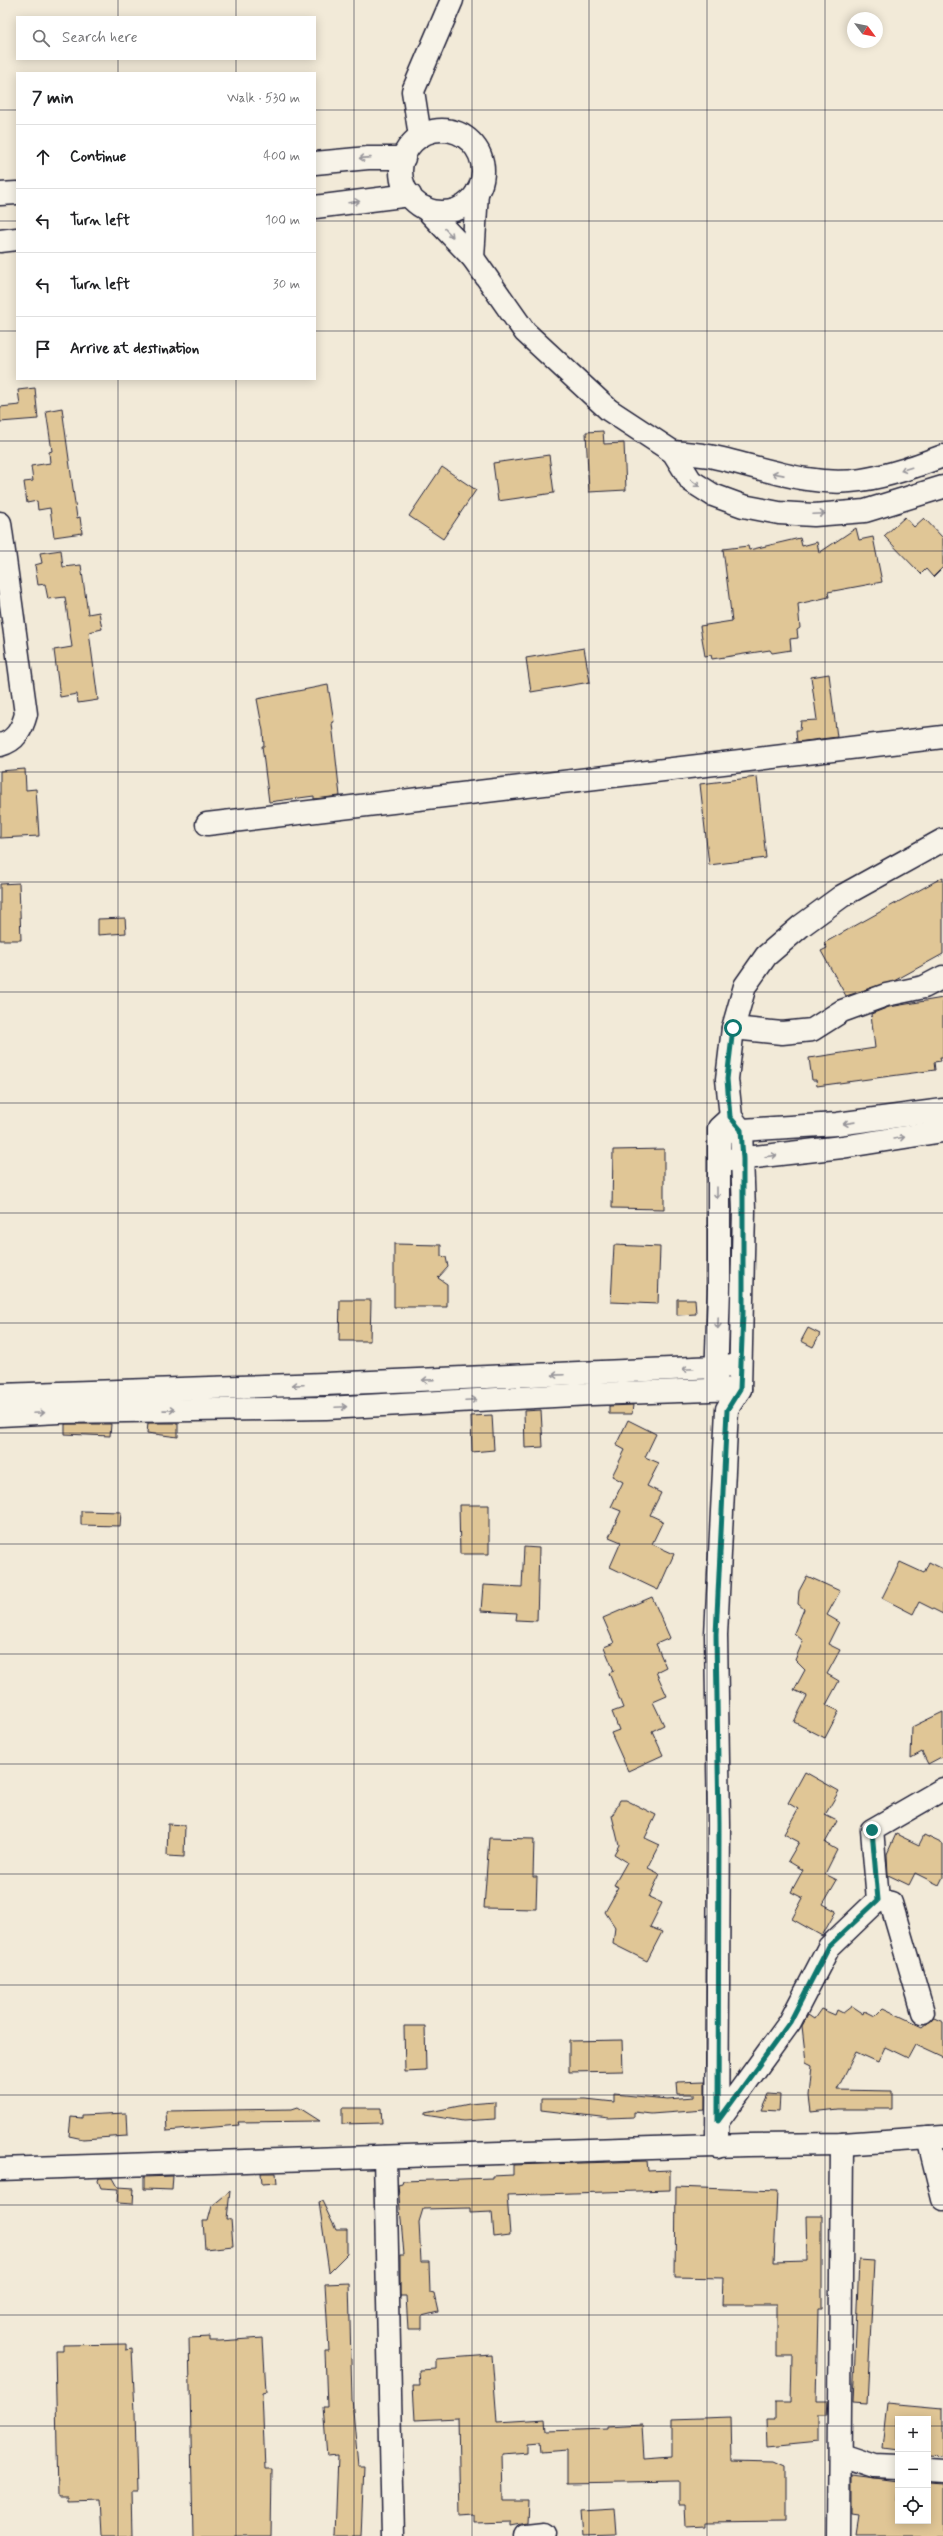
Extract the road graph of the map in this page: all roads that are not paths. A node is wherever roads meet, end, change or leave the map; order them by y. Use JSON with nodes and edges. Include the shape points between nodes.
{"nodes":[{"id":1,"x":452,"y":0,"type":"edge"},
{"id":2,"x":420,"y":136,"type":"junction"},
{"id":3,"x":404,"y":158,"type":"junction"},
{"id":4,"x":316,"y":163,"type":"edge"},
{"id":5,"x":477,"y":192,"type":"junction"},
{"id":6,"x":16,"y":193,"type":"edge"},
{"id":7,"x":0,"y":194,"type":"edge"},
{"id":8,"x":418,"y":201,"type":"junction"},
{"id":9,"x":316,"y":207,"type":"edge"},
{"id":10,"x":16,"y":239,"type":"edge"},
{"id":11,"x":0,"y":241,"type":"edge"},
{"id":12,"x":473,"y":258,"type":"junction"},
{"id":13,"x":673,"y":452,"type":"junction"},
{"id":14,"x":943,"y":456,"type":"edge"},
{"id":15,"x":943,"y":487,"type":"edge"},
{"id":16,"x":0,"y":523,"type":"edge"},
{"id":17,"x":943,"y":737,"type":"edge"},
{"id":18,"x":0,"y":745,"type":"edge"},
{"id":19,"x":207,"y":824,"type":"dead end"},
{"id":20,"x":943,"y":840,"type":"edge"},
{"id":21,"x":943,"y":978,"type":"edge"},
{"id":22,"x":733,"y":1028,"type":"junction"},
{"id":23,"x":943,"y":1110,"type":"edge"},
{"id":24,"x":730,"y":1126,"type":"junction"},
{"id":25,"x":943,"y":1131,"type":"edge"},
{"id":26,"x":743,"y":1159,"type":"junction"},
{"id":27,"x":718,"y":1161,"type":"junction"},
{"id":28,"x":740,"y":1366,"type":"junction"},
{"id":29,"x":716,"y":1368,"type":"junction"},
{"id":30,"x":740,"y":1389,"type":"junction"},
{"id":31,"x":716,"y":1392,"type":"junction"},
{"id":32,"x":0,"y":1395,"type":"edge"},
{"id":33,"x":727,"y":1410,"type":"junction"},
{"id":34,"x":0,"y":1415,"type":"edge"},
{"id":35,"x":943,"y":1789,"type":"edge"},
{"id":36,"x":878,"y":1900,"type":"junction"},
{"id":37,"x":922,"y":2012,"type":"dead end"},
{"id":38,"x":718,"y":2121,"type":"junction"},
{"id":39,"x":935,"y":2138,"type":"edge"},
{"id":40,"x":842,"y":2144,"type":"junction"},
{"id":41,"x":717,"y":2146,"type":"junction"},
{"id":42,"x":386,"y":2157,"type":"junction"},
{"id":43,"x":0,"y":2169,"type":"edge"},
{"id":44,"x":943,"y":2199,"type":"edge"},
{"id":45,"x":841,"y":2456,"type":"junction"},
{"id":46,"x":895,"y":2467,"type":"edge"},
{"id":47,"x":931,"y":2469,"type":"edge"},
{"id":48,"x":943,"y":2470,"type":"edge"},
{"id":49,"x":393,"y":2536,"type":"edge"},
{"id":50,"x":839,"y":2536,"type":"edge"}],
"edges":[{"from":1,"to":2,"type":"street","via":[[413,91]]},
{"from":2,"to":3,"type":"street","via":[[410,146]]},
{"from":2,"to":5,"type":"street","via":[[432,131],[446,130],[460,133],[471,141],[479,152],[483,165],[482,179]]},
{"from":3,"to":4,"type":"street","one_way":true,"via":[[368,158]]},
{"from":3,"to":8,"type":"street","via":[[402,178]]},
{"from":5,"to":8,"type":"street","via":[[463,206],[454,210],[434,211]]},
{"from":5,"to":12,"type":"street"},
{"from":6,"to":7,"type":"street"},
{"from":9,"to":8,"type":"street","one_way":true},
{"from":8,"to":12,"type":"street","one_way":true},
{"from":10,"to":11,"type":"street"},
{"from":12,"to":13,"type":"street","via":[[525,332],[609,410]]},
{"from":14,"to":13,"type":"street","one_way":true,"via":[[905,470],[860,480],[813,480],[756,470],[709,456]]},
{"from":13,"to":15,"type":"street","one_way":true,"via":[[691,481],[713,495],[742,506],[779,513],[814,515],[865,511]]},
{"from":16,"to":18,"type":"street","via":[[26,714],[17,736]]},
{"from":17,"to":19,"type":"street"},
{"from":20,"to":22,"type":"street","via":[[842,896],[766,956],[745,986]]},
{"from":21,"to":22,"type":"street","via":[[924,987],[886,995],[842,1011],[812,1030],[782,1033]]},
{"from":22,"to":24,"type":"street","via":[[727,1079]]},
{"from":23,"to":24,"type":"street","one_way":true,"via":[[837,1124]]},
{"from":24,"to":26,"type":"street"},
{"from":24,"to":27,"type":"street"},
{"from":26,"to":25,"type":"street","one_way":true},
{"from":26,"to":27,"type":"street"},
{"from":26,"to":28,"type":"street","via":[[743,1313]]},
{"from":27,"to":29,"type":"street","one_way":true,"via":[[719,1288]]},
{"from":28,"to":29,"type":"street"},
{"from":28,"to":30,"type":"street"},
{"from":29,"to":31,"type":"street"},
{"from":29,"to":32,"type":"street","one_way":true},
{"from":30,"to":31,"type":"street"},
{"from":30,"to":33,"type":"street"},
{"from":31,"to":33,"type":"street","via":[[718,1402]]},
{"from":34,"to":31,"type":"street","one_way":true,"via":[[326,1408],[592,1394]]},
{"from":33,"to":38,"type":"street","via":[[716,1635],[719,1824]]},
{"from":35,"to":36,"type":"street","via":[[872,1830]]},
{"from":36,"to":37,"type":"street","via":[[891,1903]]},
{"from":36,"to":38,"type":"street","via":[[829,1946],[790,2022]]},
{"from":38,"to":41,"type":"street"},
{"from":39,"to":40,"type":"street"},
{"from":39,"to":44,"type":"street"},
{"from":40,"to":41,"type":"street"},
{"from":40,"to":45,"type":"street"},
{"from":41,"to":42,"type":"street"},
{"from":42,"to":43,"type":"street"},
{"from":42,"to":49,"type":"street"},
{"from":45,"to":46,"type":"street","via":[[874,2466]]},
{"from":45,"to":50,"type":"street"},
{"from":47,"to":48,"type":"street"}]}
